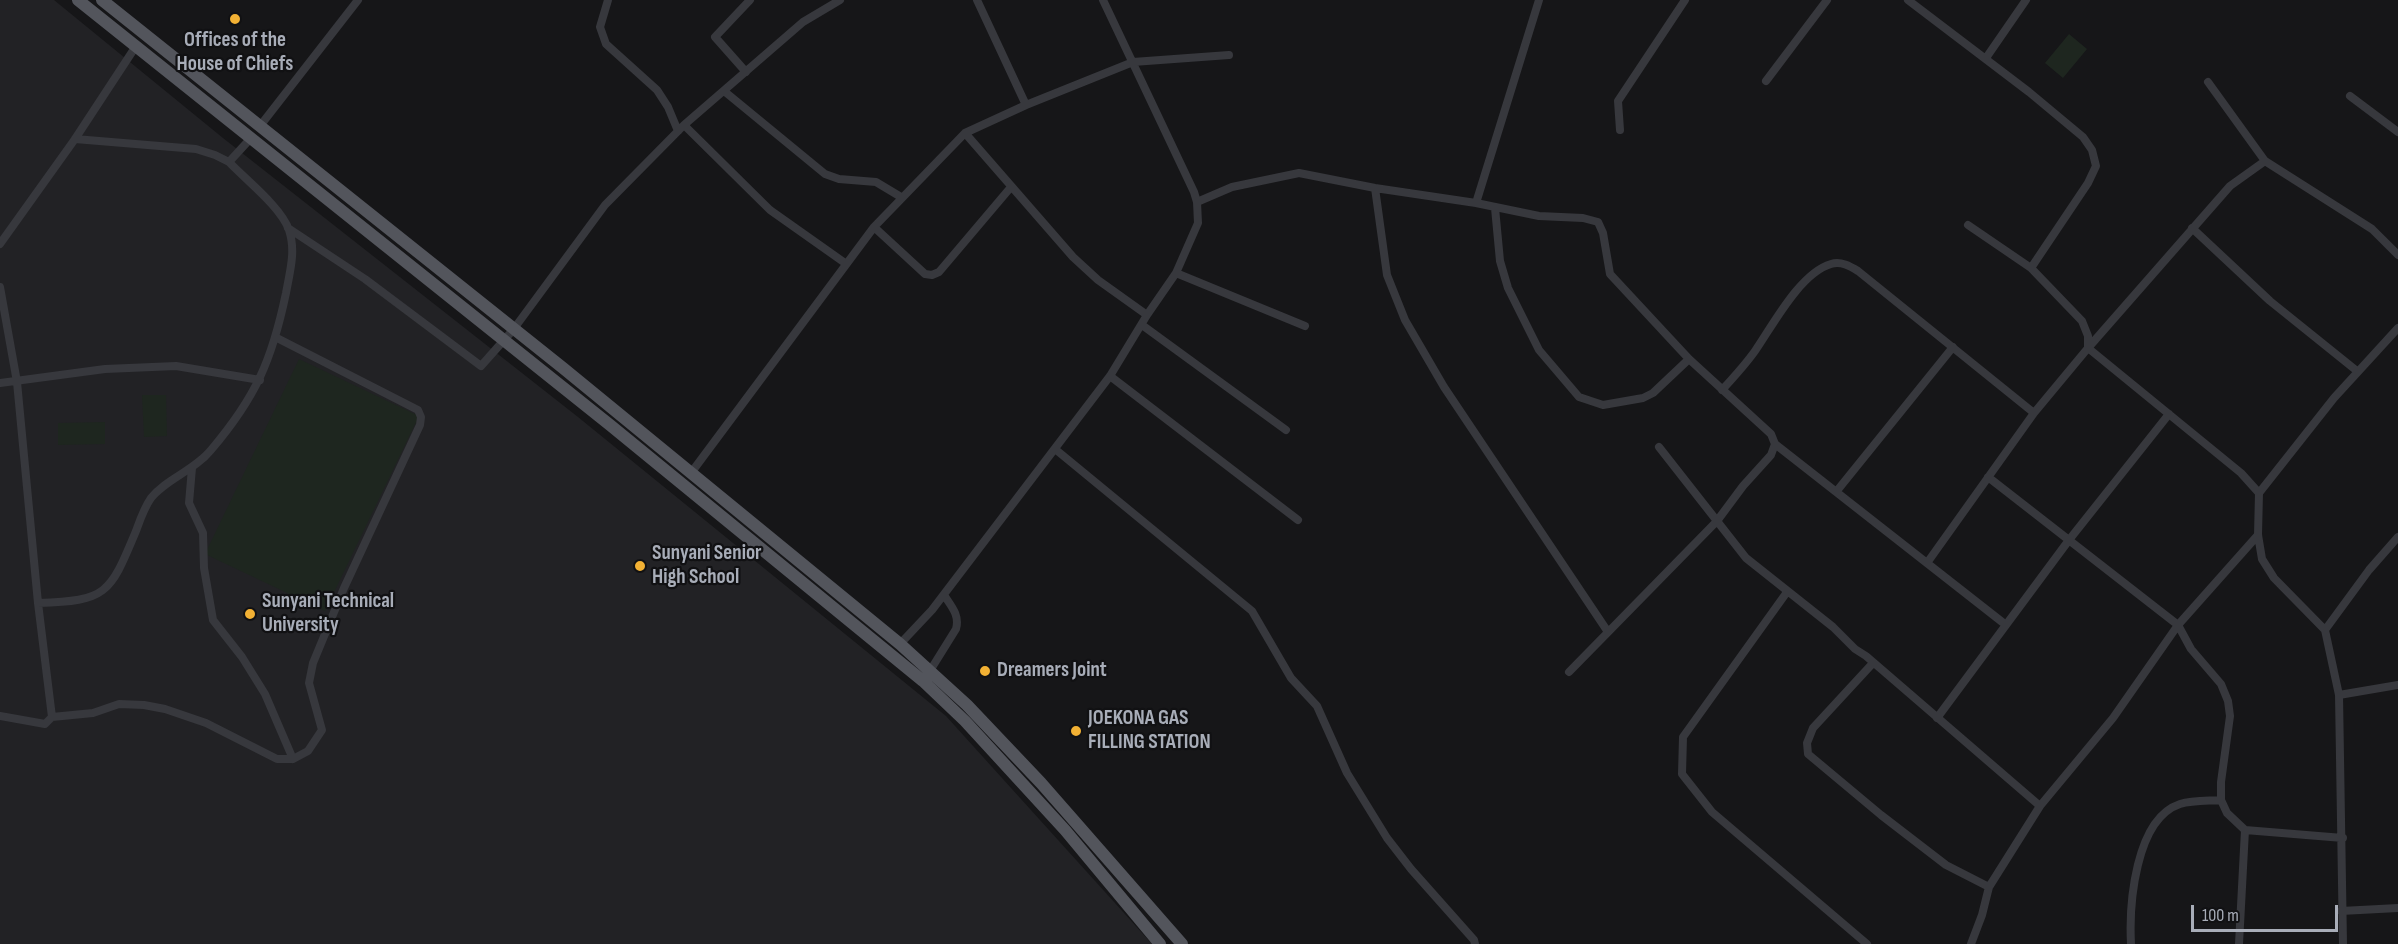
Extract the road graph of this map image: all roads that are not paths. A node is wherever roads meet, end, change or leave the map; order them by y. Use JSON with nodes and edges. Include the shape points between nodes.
{"nodes":[{"id":1,"x":78,"y":0,"type":"edge"},
{"id":2,"x":102,"y":0,"type":"edge"},
{"id":3,"x":358,"y":0,"type":"edge"},
{"id":4,"x":608,"y":0,"type":"edge"},
{"id":5,"x":750,"y":0,"type":"edge"},
{"id":6,"x":840,"y":0,"type":"edge"},
{"id":7,"x":977,"y":0,"type":"edge"},
{"id":8,"x":1103,"y":0,"type":"edge"},
{"id":9,"x":1539,"y":0,"type":"edge"},
{"id":10,"x":1685,"y":0,"type":"edge"},
{"id":11,"x":1827,"y":0,"type":"edge"},
{"id":12,"x":1908,"y":0,"type":"edge"},
{"id":13,"x":2026,"y":0,"type":"edge"},
{"id":14,"x":136,"y":46,"type":"junction"},
{"id":15,"x":1229,"y":55,"type":"dead end"},
{"id":16,"x":1986,"y":58,"type":"junction"},
{"id":17,"x":1132,"y":62,"type":"junction"},
{"id":18,"x":746,"y":72,"type":"junction"},
{"id":19,"x":1766,"y":81,"type":"dead end"},
{"id":20,"x":2208,"y":82,"type":"dead end"},
{"id":21,"x":724,"y":91,"type":"junction"},
{"id":22,"x":2350,"y":96,"type":"dead end"},
{"id":23,"x":1026,"y":105,"type":"junction"},
{"id":24,"x":260,"y":126,"type":"junction"},
{"id":25,"x":681,"y":128,"type":"junction"},
{"id":26,"x":1620,"y":130,"type":"dead end"},
{"id":27,"x":2398,"y":132,"type":"edge"},
{"id":28,"x":965,"y":133,"type":"junction"},
{"id":29,"x":251,"y":138,"type":"junction"},
{"id":30,"x":75,"y":139,"type":"junction"},
{"id":31,"x":2265,"y":161,"type":"junction"},
{"id":32,"x":229,"y":162,"type":"junction"},
{"id":33,"x":1011,"y":187,"type":"junction"},
{"id":34,"x":1375,"y":188,"type":"junction"},
{"id":35,"x":901,"y":197,"type":"junction"},
{"id":36,"x":1197,"y":202,"type":"junction"},
{"id":37,"x":1476,"y":203,"type":"junction"},
{"id":38,"x":1495,"y":208,"type":"junction"},
{"id":39,"x":1968,"y":225,"type":"dead end"},
{"id":40,"x":874,"y":227,"type":"junction"},
{"id":41,"x":288,"y":228,"type":"junction"},
{"id":42,"x":2192,"y":228,"type":"junction"},
{"id":43,"x":0,"y":244,"type":"edge"},
{"id":44,"x":2398,"y":255,"type":"edge"},
{"id":45,"x":846,"y":264,"type":"junction"},
{"id":46,"x":2031,"y":268,"type":"junction"},
{"id":47,"x":1176,"y":273,"type":"junction"},
{"id":48,"x":0,"y":287,"type":"edge"},
{"id":49,"x":1147,"y":315,"type":"junction"},
{"id":50,"x":1142,"y":325,"type":"junction"},
{"id":51,"x":1305,"y":326,"type":"dead end"},
{"id":52,"x":2398,"y":328,"type":"edge"},
{"id":53,"x":513,"y":330,"type":"junction"},
{"id":54,"x":275,"y":337,"type":"junction"},
{"id":55,"x":503,"y":341,"type":"junction"},
{"id":56,"x":1953,"y":347,"type":"junction"},
{"id":57,"x":2088,"y":348,"type":"junction"},
{"id":58,"x":1689,"y":359,"type":"junction"},
{"id":59,"x":2357,"y":371,"type":"junction"},
{"id":60,"x":1110,"y":376,"type":"junction"},
{"id":61,"x":260,"y":380,"type":"junction"},
{"id":62,"x":17,"y":382,"type":"junction"},
{"id":63,"x":0,"y":383,"type":"edge"},
{"id":64,"x":1722,"y":390,"type":"junction"},
{"id":65,"x":2034,"y":413,"type":"junction"},
{"id":66,"x":2169,"y":414,"type":"junction"},
{"id":67,"x":1286,"y":430,"type":"dead end"},
{"id":68,"x":1775,"y":444,"type":"junction"},
{"id":69,"x":1659,"y":447,"type":"dead end"},
{"id":70,"x":1055,"y":449,"type":"junction"},
{"id":71,"x":192,"y":468,"type":"junction"},
{"id":72,"x":691,"y":473,"type":"junction"},
{"id":73,"x":1988,"y":477,"type":"junction"},
{"id":74,"x":1836,"y":492,"type":"junction"},
{"id":75,"x":2259,"y":493,"type":"junction"},
{"id":76,"x":1298,"y":520,"type":"dead end"},
{"id":77,"x":1717,"y":521,"type":"junction"},
{"id":78,"x":2258,"y":535,"type":"junction"},
{"id":79,"x":2398,"y":537,"type":"edge"},
{"id":80,"x":2069,"y":540,"type":"junction"},
{"id":81,"x":1927,"y":563,"type":"junction"},
{"id":82,"x":1787,"y":592,"type":"junction"},
{"id":83,"x":944,"y":595,"type":"junction"},
{"id":84,"x":38,"y":603,"type":"junction"},
{"id":85,"x":2006,"y":625,"type":"junction"},
{"id":86,"x":2178,"y":625,"type":"junction"},
{"id":87,"x":2325,"y":630,"type":"junction"},
{"id":88,"x":1608,"y":632,"type":"junction"},
{"id":89,"x":900,"y":644,"type":"junction"},
{"id":90,"x":1873,"y":663,"type":"junction"},
{"id":91,"x":1569,"y":672,"type":"dead end"},
{"id":92,"x":927,"y":676,"type":"junction"},
{"id":93,"x":2398,"y":686,"type":"edge"},
{"id":94,"x":2339,"y":695,"type":"junction"},
{"id":95,"x":0,"y":716,"type":"edge"},
{"id":96,"x":52,"y":717,"type":"junction"},
{"id":97,"x":1937,"y":718,"type":"junction"},
{"id":98,"x":292,"y":759,"type":"junction"},
{"id":99,"x":2222,"y":800,"type":"junction"},
{"id":100,"x":2040,"y":806,"type":"junction"},
{"id":101,"x":2245,"y":830,"type":"junction"},
{"id":102,"x":2343,"y":838,"type":"junction"},
{"id":103,"x":1989,"y":886,"type":"junction"},
{"id":104,"x":2398,"y":908,"type":"edge"},
{"id":105,"x":2341,"y":911,"type":"junction"},
{"id":106,"x":1160,"y":944,"type":"edge"},
{"id":107,"x":1182,"y":944,"type":"edge"},
{"id":108,"x":1475,"y":944,"type":"edge"},
{"id":109,"x":1867,"y":944,"type":"edge"},
{"id":110,"x":1971,"y":944,"type":"edge"},
{"id":111,"x":2131,"y":944,"type":"edge"},
{"id":112,"x":2239,"y":944,"type":"edge"},
{"id":113,"x":2343,"y":944,"type":"edge"}],
"edges":[{"from":1,"to":14,"type":"main road"},
{"from":2,"to":24,"type":"main road"},
{"from":3,"to":24,"type":"street"},
{"from":4,"to":25,"type":"street","via":[[600,27],[606,44],[657,90]]},
{"from":5,"to":18,"type":"street","via":[[715,37]]},
{"from":6,"to":18,"type":"street","via":[[803,22]]},
{"from":7,"to":23,"type":"street"},
{"from":8,"to":17,"type":"street"},
{"from":9,"to":37,"type":"street"},
{"from":10,"to":26,"type":"street","via":[[1618,101]]},
{"from":11,"to":19,"type":"street"},
{"from":12,"to":16,"type":"street"},
{"from":13,"to":16,"type":"street"},
{"from":14,"to":29,"type":"main road"},
{"from":14,"to":30,"type":"street"},
{"from":15,"to":17,"type":"street"},
{"from":16,"to":46,"type":"street","via":[[2084,137],[2095,158],[2096,166],[2088,183]]},
{"from":17,"to":23,"type":"street"},
{"from":17,"to":36,"type":"street"},
{"from":18,"to":21,"type":"street"},
{"from":20,"to":31,"type":"street"},
{"from":21,"to":25,"type":"street"},
{"from":21,"to":35,"type":"street","via":[[825,174],[876,182]]},
{"from":22,"to":27,"type":"street"},
{"from":23,"to":28,"type":"street"},
{"from":24,"to":53,"type":"main road"},
{"from":25,"to":45,"type":"street","via":[[770,210]]},
{"from":25,"to":53,"type":"street","via":[[605,205]]},
{"from":28,"to":33,"type":"street"},
{"from":28,"to":35,"type":"street"},
{"from":29,"to":32,"type":"street"},
{"from":29,"to":55,"type":"main road"},
{"from":30,"to":32,"type":"street","via":[[196,150]]},
{"from":30,"to":43,"type":"street"},
{"from":31,"to":42,"type":"street","via":[[2230,186]]},
{"from":31,"to":44,"type":"street","via":[[2372,229]]},
{"from":32,"to":41,"type":"street"},
{"from":33,"to":40,"type":"street","via":[[939,272],[932,275],[925,274]]},
{"from":33,"to":49,"type":"street","via":[[1073,257]]},
{"from":34,"to":36,"type":"street","via":[[1299,172],[1232,187]]},
{"from":34,"to":37,"type":"street"},
{"from":34,"to":88,"type":"street","via":[[1387,275],[1406,320],[1444,387]]},
{"from":35,"to":40,"type":"street"},
{"from":36,"to":47,"type":"street","via":[[1198,223]]},
{"from":37,"to":38,"type":"street"},
{"from":38,"to":58,"type":"street","via":[[1598,222],[1610,274]]},
{"from":38,"to":58,"type":"street","via":[[1500,261],[1508,288],[1539,350],[1579,396],[1603,405],[1643,398]]},
{"from":39,"to":46,"type":"street"},
{"from":40,"to":45,"type":"street"},
{"from":41,"to":54,"type":"street","via":[[292,263]]},
{"from":41,"to":55,"type":"street","via":[[365,279],[481,366]]},
{"from":42,"to":57,"type":"street"},
{"from":42,"to":59,"type":"street","via":[[2270,301]]},
{"from":45,"to":72,"type":"street"},
{"from":46,"to":57,"type":"street","via":[[2082,321]]},
{"from":47,"to":49,"type":"street"},
{"from":47,"to":51,"type":"street"},
{"from":48,"to":62,"type":"street"},
{"from":49,"to":50,"type":"street"},
{"from":50,"to":60,"type":"street"},
{"from":50,"to":67,"type":"street"},
{"from":52,"to":59,"type":"street"},
{"from":53,"to":55,"type":"street"},
{"from":53,"to":72,"type":"main road"},
{"from":54,"to":61,"type":"street"},
{"from":54,"to":98,"type":"street","via":[[418,410],[421,417],[313,663],[309,682],[322,730],[308,751]]},
{"from":55,"to":92,"type":"main road"},
{"from":56,"to":64,"type":"street","via":[[1857,271],[1833,263],[1806,281]]},
{"from":56,"to":65,"type":"street"},
{"from":56,"to":74,"type":"street"},
{"from":57,"to":65,"type":"street"},
{"from":57,"to":66,"type":"street"},
{"from":58,"to":64,"type":"street"},
{"from":59,"to":75,"type":"street"},
{"from":60,"to":70,"type":"street"},
{"from":60,"to":76,"type":"street"},
{"from":61,"to":62,"type":"street","via":[[176,366],[105,369]]},
{"from":61,"to":71,"type":"street","via":[[210,452]]},
{"from":62,"to":63,"type":"street"},
{"from":62,"to":84,"type":"street"},
{"from":64,"to":68,"type":"street","via":[[1771,434]]},
{"from":65,"to":73,"type":"street"},
{"from":66,"to":75,"type":"street","via":[[2241,473]]},
{"from":66,"to":80,"type":"street"},
{"from":68,"to":74,"type":"street"},
{"from":68,"to":77,"type":"street","via":[[1771,455]]},
{"from":69,"to":77,"type":"street"},
{"from":70,"to":83,"type":"street"},
{"from":70,"to":108,"type":"street","via":[[1252,611],[1291,678],[1317,706],[1347,773],[1387,838]]},
{"from":71,"to":84,"type":"street","via":[[153,496],[113,580],[103,591],[79,601]]},
{"from":71,"to":98,"type":"street","via":[[189,503],[203,533],[204,568],[213,620],[265,694]]},
{"from":72,"to":89,"type":"main road"},
{"from":73,"to":80,"type":"street"},
{"from":73,"to":81,"type":"street"},
{"from":74,"to":81,"type":"street"},
{"from":75,"to":78,"type":"street"},
{"from":77,"to":82,"type":"street","via":[[1746,558]]},
{"from":77,"to":88,"type":"street"},
{"from":78,"to":86,"type":"street"},
{"from":78,"to":87,"type":"street","via":[[2262,559],[2274,578]]},
{"from":79,"to":87,"type":"street"},
{"from":80,"to":85,"type":"street"},
{"from":80,"to":86,"type":"street"},
{"from":81,"to":85,"type":"street"},
{"from":82,"to":90,"type":"street"},
{"from":82,"to":109,"type":"street","via":[[1683,737],[1682,774],[1712,812]]},
{"from":83,"to":89,"type":"street"},
{"from":83,"to":92,"type":"street","via":[[958,621]]},
{"from":84,"to":96,"type":"street"},
{"from":85,"to":97,"type":"street"},
{"from":86,"to":99,"type":"street","via":[[2191,649],[2221,684],[2228,701]]},
{"from":86,"to":100,"type":"street","via":[[2108,725]]},
{"from":87,"to":94,"type":"street"},
{"from":88,"to":91,"type":"street"},
{"from":89,"to":92,"type":"main road"},
{"from":90,"to":97,"type":"street"},
{"from":90,"to":103,"type":"street","via":[[1813,728],[1807,743],[1808,754],[1946,865]]},
{"from":92,"to":106,"type":"main road","via":[[1065,830]]},
{"from":92,"to":107,"type":"main road","via":[[967,705]]},
{"from":93,"to":94,"type":"street"},
{"from":94,"to":102,"type":"street"},
{"from":95,"to":96,"type":"street","via":[[45,724]]},
{"from":96,"to":98,"type":"street","via":[[93,713],[119,704],[144,705],[206,723],[277,759]]},
{"from":97,"to":100,"type":"street"},
{"from":99,"to":101,"type":"street","via":[[2227,813]]},
{"from":99,"to":111,"type":"street","via":[[2188,802],[2172,808],[2147,838],[2131,895]]},
{"from":100,"to":103,"type":"street"},
{"from":101,"to":102,"type":"street"},
{"from":101,"to":112,"type":"street"},
{"from":102,"to":105,"type":"street"},
{"from":103,"to":110,"type":"street"},
{"from":104,"to":105,"type":"street"},
{"from":105,"to":113,"type":"street"}]}
